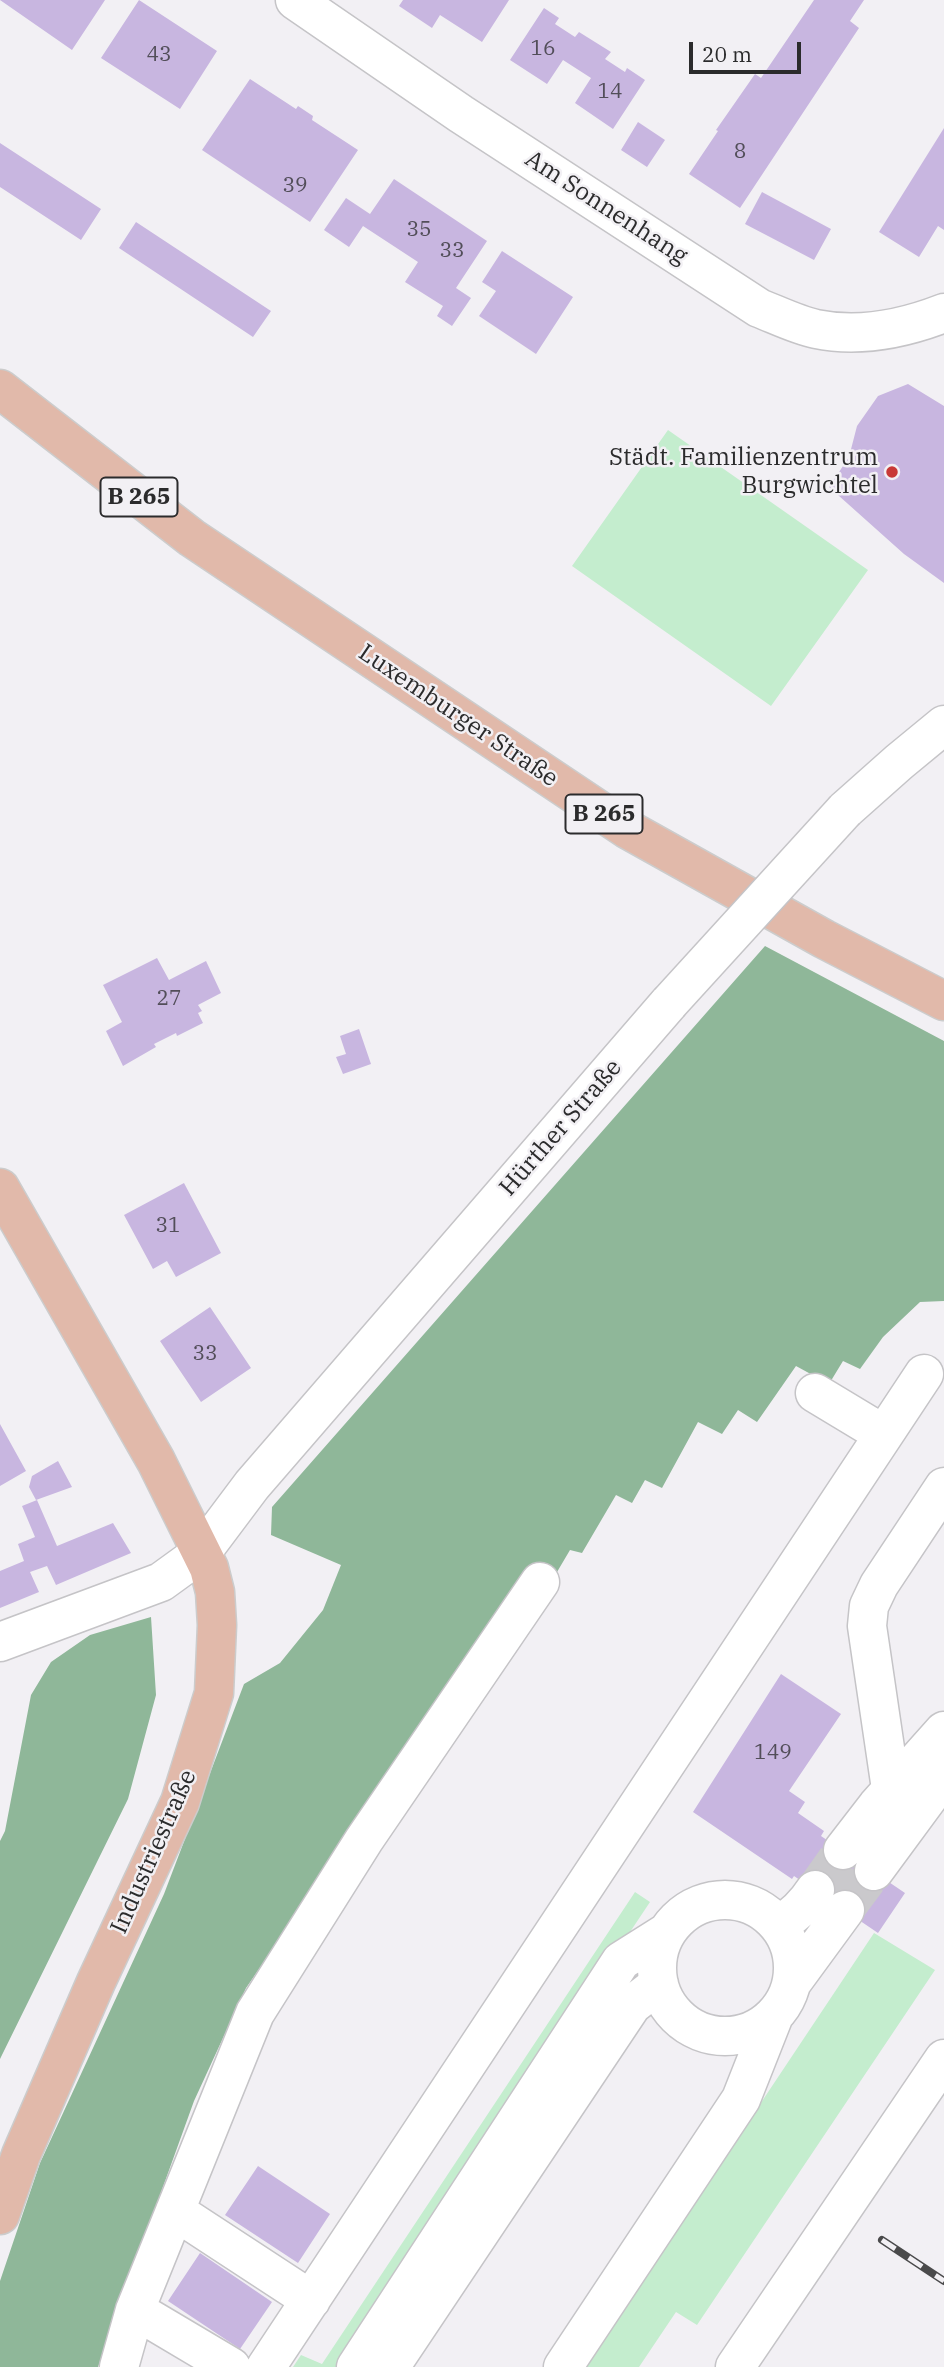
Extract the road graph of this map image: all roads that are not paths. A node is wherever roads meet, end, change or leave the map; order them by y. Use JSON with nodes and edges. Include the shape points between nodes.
{"nodes":[{"id":1,"x":295,"y":0,"type":"edge"},
{"id":2,"x":944,"y":313,"type":"edge"},
{"id":3,"x":0,"y":389,"type":"edge"},
{"id":4,"x":944,"y":725,"type":"edge"},
{"id":5,"x":944,"y":1001,"type":"edge"},
{"id":6,"x":0,"y":1188,"type":"edge"},
{"id":7,"x":924,"y":1374,"type":"dead end"},
{"id":8,"x":815,"y":1393,"type":"dead end"},
{"id":9,"x":883,"y":1434,"type":"junction"},
{"id":10,"x":944,"y":1487,"type":"edge"},
{"id":11,"x":201,"y":1553,"type":"junction"},
{"id":12,"x":540,"y":1582,"type":"dead end"},
{"id":13,"x":0,"y":1642,"type":"edge"},
{"id":14,"x":944,"y":1731,"type":"edge"},
{"id":15,"x":944,"y":1776,"type":"edge"},
{"id":16,"x":891,"y":1789,"type":"junction"},
{"id":17,"x":779,"y":1925,"type":"junction"},
{"id":18,"x":667,"y":1932,"type":"junction"},
{"id":19,"x":793,"y":1981,"type":"junction"},
{"id":20,"x":659,"y":1984,"type":"junction"},
{"id":21,"x":773,"y":2018,"type":"junction"},
{"id":22,"x":944,"y":2059,"type":"edge"},
{"id":23,"x":175,"y":2211,"type":"junction"},
{"id":24,"x":0,"y":2215,"type":"edge"},
{"id":25,"x":311,"y":2300,"type":"junction"},
{"id":26,"x":135,"y":2310,"type":"junction"},
{"id":27,"x":119,"y":2367,"type":"edge"},
{"id":28,"x":231,"y":2367,"type":"edge"},
{"id":29,"x":266,"y":2367,"type":"edge"},
{"id":30,"x":356,"y":2367,"type":"edge"},
{"id":31,"x":390,"y":2367,"type":"edge"},
{"id":32,"x":563,"y":2367,"type":"edge"},
{"id":33,"x":735,"y":2367,"type":"edge"}],
"edges":[{"from":1,"to":2,"type":"street","name":"Am Sonnenhang","via":[[759,308],[815,329],[873,333]]},
{"from":3,"to":5,"type":"main road","name":"Luxemburger Straße","number":"B 265","via":[[192,538],[627,829]]},
{"from":4,"to":11,"type":"street","name":"Hürther Straße","bridge":true,"via":[[845,810],[669,1003],[252,1485]]},
{"from":6,"to":11,"type":"main road","name":"Industriestraße","via":[[156,1461]]},
{"from":7,"to":9,"type":"street"},
{"from":8,"to":9,"type":"street"},
{"from":9,"to":25,"type":"street"},
{"from":10,"to":16,"type":"street","via":[[869,1606],[867,1626]]},
{"from":11,"to":13,"type":"street","name":"Hürther Straße","via":[[161,1582]]},
{"from":11,"to":24,"type":"main road","name":"Industriestraße","via":[[215,1592],[217,1625],[214,1693],[204,1729],[180,1802],[96,1982]]},
{"from":12,"to":23,"type":"street","via":[[364,1840],[255,2013]]},
{"from":14,"to":16,"type":"street"},
{"from":15,"to":16,"type":"street","via":[[859,1861]]},
{"from":17,"to":18,"type":"street","via":[[742,1901],[721,1899],[700,1904]]},
{"from":17,"to":19,"type":"street","via":[[794,1961]]},
{"from":17,"to":19,"type":"street","via":[[799,1910],[830,1900]]},
{"from":18,"to":20,"type":"street","via":[[658,1952]]},
{"from":18,"to":30,"type":"street","via":[[621,1961]]},
{"from":19,"to":21,"type":"street"},
{"from":20,"to":21,"type":"street","via":[[674,2014],[691,2028],[712,2036],[755,2030]]},
{"from":20,"to":31,"type":"street","via":[[632,2005]]},
{"from":21,"to":32,"type":"street","via":[[741,2099]]},
{"from":22,"to":33,"type":"street"},
{"from":23,"to":25,"type":"street"},
{"from":23,"to":26,"type":"street"},
{"from":25,"to":29,"type":"street"},
{"from":26,"to":27,"type":"street"},
{"from":26,"to":28,"type":"street"}]}
